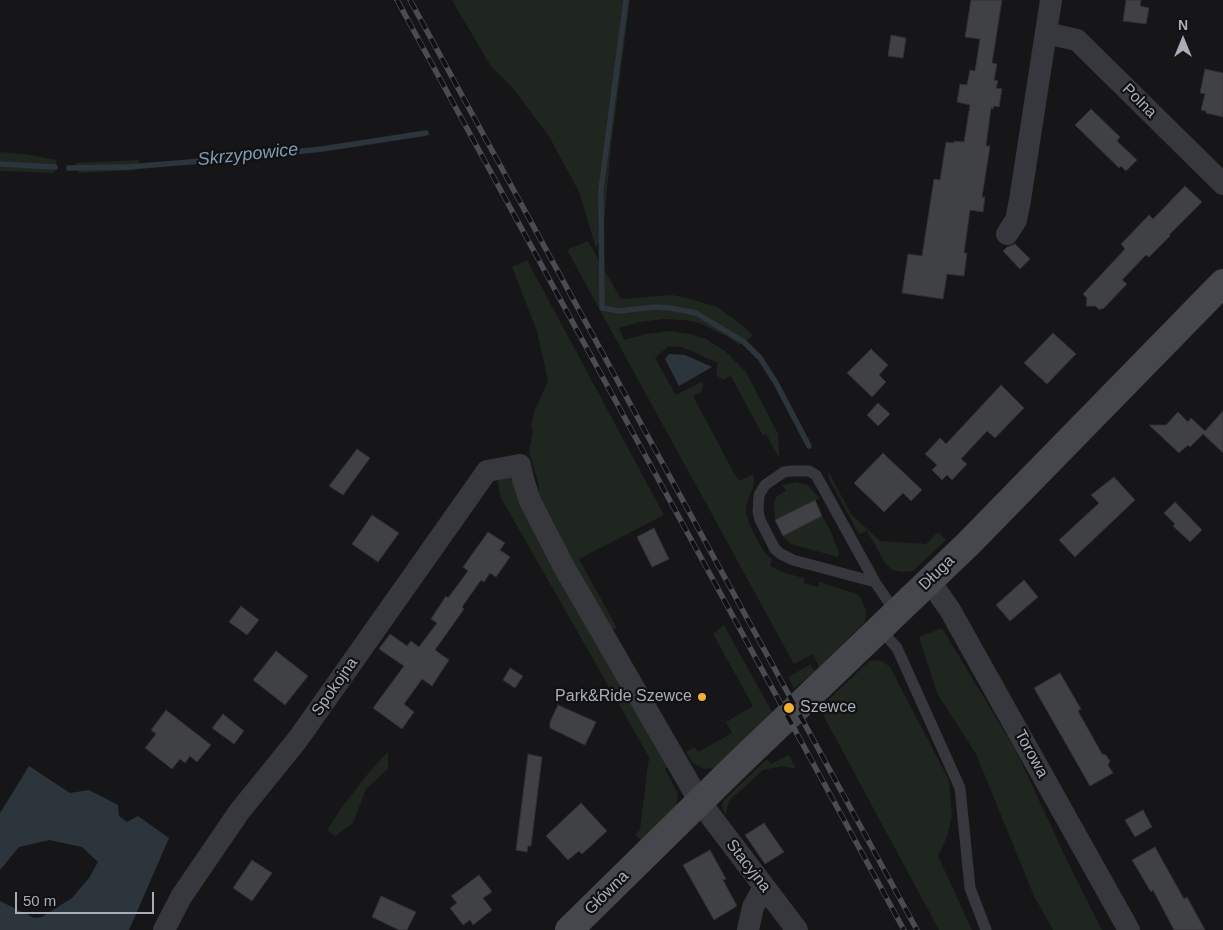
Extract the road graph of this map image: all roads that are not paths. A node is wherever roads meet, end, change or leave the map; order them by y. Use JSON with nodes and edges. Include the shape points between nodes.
{"nodes":[{"id":1,"x":1051,"y":0,"type":"edge"},
{"id":2,"x":1046,"y":33,"type":"junction"},
{"id":3,"x":1223,"y":184,"type":"edge"},
{"id":4,"x":1007,"y":234,"type":"dead end"},
{"id":5,"x":1223,"y":283,"type":"edge"},
{"id":6,"x":520,"y":465,"type":"joint"},
{"id":7,"x":930,"y":580,"type":"junction"},
{"id":8,"x":875,"y":582,"type":"junction"},
{"id":9,"x":888,"y":621,"type":"junction"},
{"id":10,"x":700,"y":802,"type":"junction"},
{"id":11,"x":644,"y":856,"type":"joint"},
{"id":12,"x":764,"y":887,"type":"junction"},
{"id":13,"x":164,"y":930,"type":"edge"},
{"id":14,"x":569,"y":930,"type":"edge"},
{"id":15,"x":748,"y":930,"type":"edge"},
{"id":16,"x":798,"y":930,"type":"edge"},
{"id":17,"x":986,"y":930,"type":"edge"},
{"id":18,"x":1129,"y":930,"type":"edge"}],
"edges":[{"from":1,"to":2,"type":"street"},
{"from":2,"to":3,"type":"street","name":"Polna","via":[[1077,40]]},
{"from":2,"to":4,"type":"street","via":[[1020,200],[1016,220]]},
{"from":5,"to":7,"type":"street","name":"Długa"},
{"from":6,"to":10,"type":"street","name":"Stacyjna","via":[[530,501],[564,567]]},
{"from":6,"to":13,"type":"street","name":"Spokojna","via":[[487,470],[298,739],[239,812],[181,897]]},
{"from":7,"to":9,"type":"street","name":"Długa"},
{"from":7,"to":18,"type":"street","name":"Torowa","via":[[955,618]]},
{"from":8,"to":8,"type":"lane","via":[[816,475],[809,471],[791,471],[765,485],[759,496],[760,520],[781,554]]},
{"from":8,"to":9,"type":"lane"},
{"from":9,"to":10,"type":"street","name":"Długa"},
{"from":9,"to":17,"type":"lane","via":[[960,788],[970,888]]},
{"from":10,"to":11,"type":"street","name":"Długa"},
{"from":10,"to":12,"type":"street","name":"Stacyjna"},
{"from":11,"to":14,"type":"street","name":"Główna"},
{"from":12,"to":15,"type":"street","via":[[752,907]]},
{"from":12,"to":16,"type":"street","name":"Stacyjna"}]}
